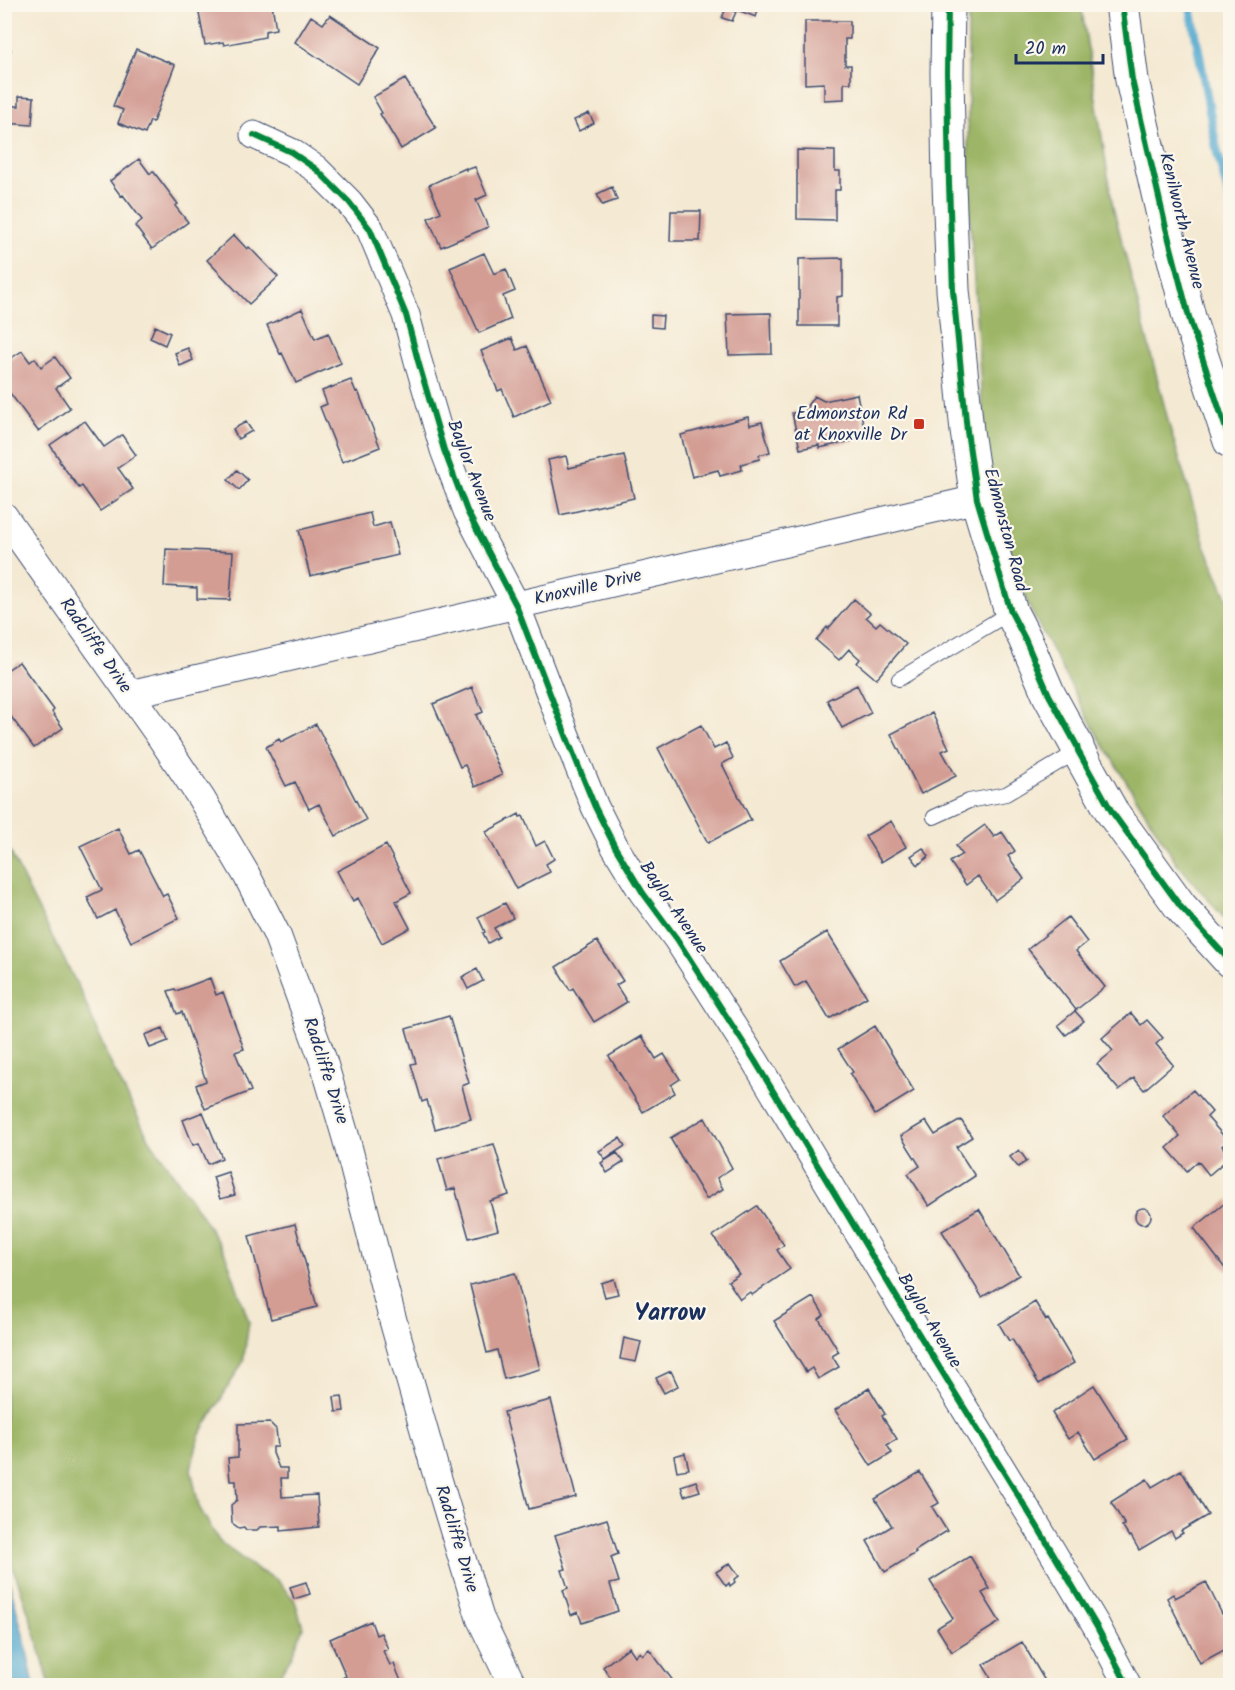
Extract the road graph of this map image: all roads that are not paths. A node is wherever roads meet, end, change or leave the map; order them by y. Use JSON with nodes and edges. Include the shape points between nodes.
{"nodes":[{"id":1,"x":948,"y":4,"type":"edge"},
{"id":2,"x":1122,"y":4,"type":"edge"},
{"id":3,"x":254,"y":135,"type":"dead end"},
{"id":4,"x":1230,"y":441,"type":"edge"},
{"id":5,"x":977,"y":499,"type":"junction"},
{"id":6,"x":4,"y":516,"type":"edge"},
{"id":7,"x":516,"y":605,"type":"junction"},
{"id":8,"x":1011,"y":612,"type":"junction"},
{"id":9,"x":899,"y":679,"type":"dead end"},
{"id":10,"x":130,"y":694,"type":"junction"},
{"id":11,"x":1078,"y":751,"type":"junction"},
{"id":12,"x":934,"y":817,"type":"dead end"},
{"id":13,"x":1230,"y":962,"type":"edge"},
{"id":14,"x":513,"y":1686,"type":"edge"},
{"id":15,"x":1128,"y":1686,"type":"edge"}],
"edges":[{"from":1,"to":5,"type":"street","name":"Edmonston Road","via":[[953,290],[966,431]]},
{"from":2,"to":4,"type":"street","name":"Kenilworth Avenue","via":[[1132,80],[1169,238],[1190,321]]},
{"from":3,"to":7,"type":"street","name":"Baylor Avenue","via":[[316,169],[370,230],[406,315],[444,450],[467,512]]},
{"from":5,"to":7,"type":"street","name":"Knoxville Drive"},
{"from":5,"to":8,"type":"street","name":"Edmonston Road"},
{"from":6,"to":10,"type":"street","name":"Radcliffe Drive"},
{"from":7,"to":10,"type":"street","name":"Knoxville Drive"},
{"from":7,"to":15,"type":"street","name":"Baylor Avenue","via":[[595,807],[615,847],[754,1061],[1037,1526]]},
{"from":8,"to":9,"type":"lane"},
{"from":8,"to":11,"type":"street","name":"Edmonston Road"},
{"from":10,"to":14,"type":"street","name":"Radcliffe Drive","via":[[201,798],[277,936],[323,1060],[395,1328],[480,1618]]},
{"from":11,"to":12,"type":"lane","via":[[1006,794],[969,801]]},
{"from":11,"to":13,"type":"street","name":"Edmonston Road","via":[[1112,812],[1180,906]]}]}
